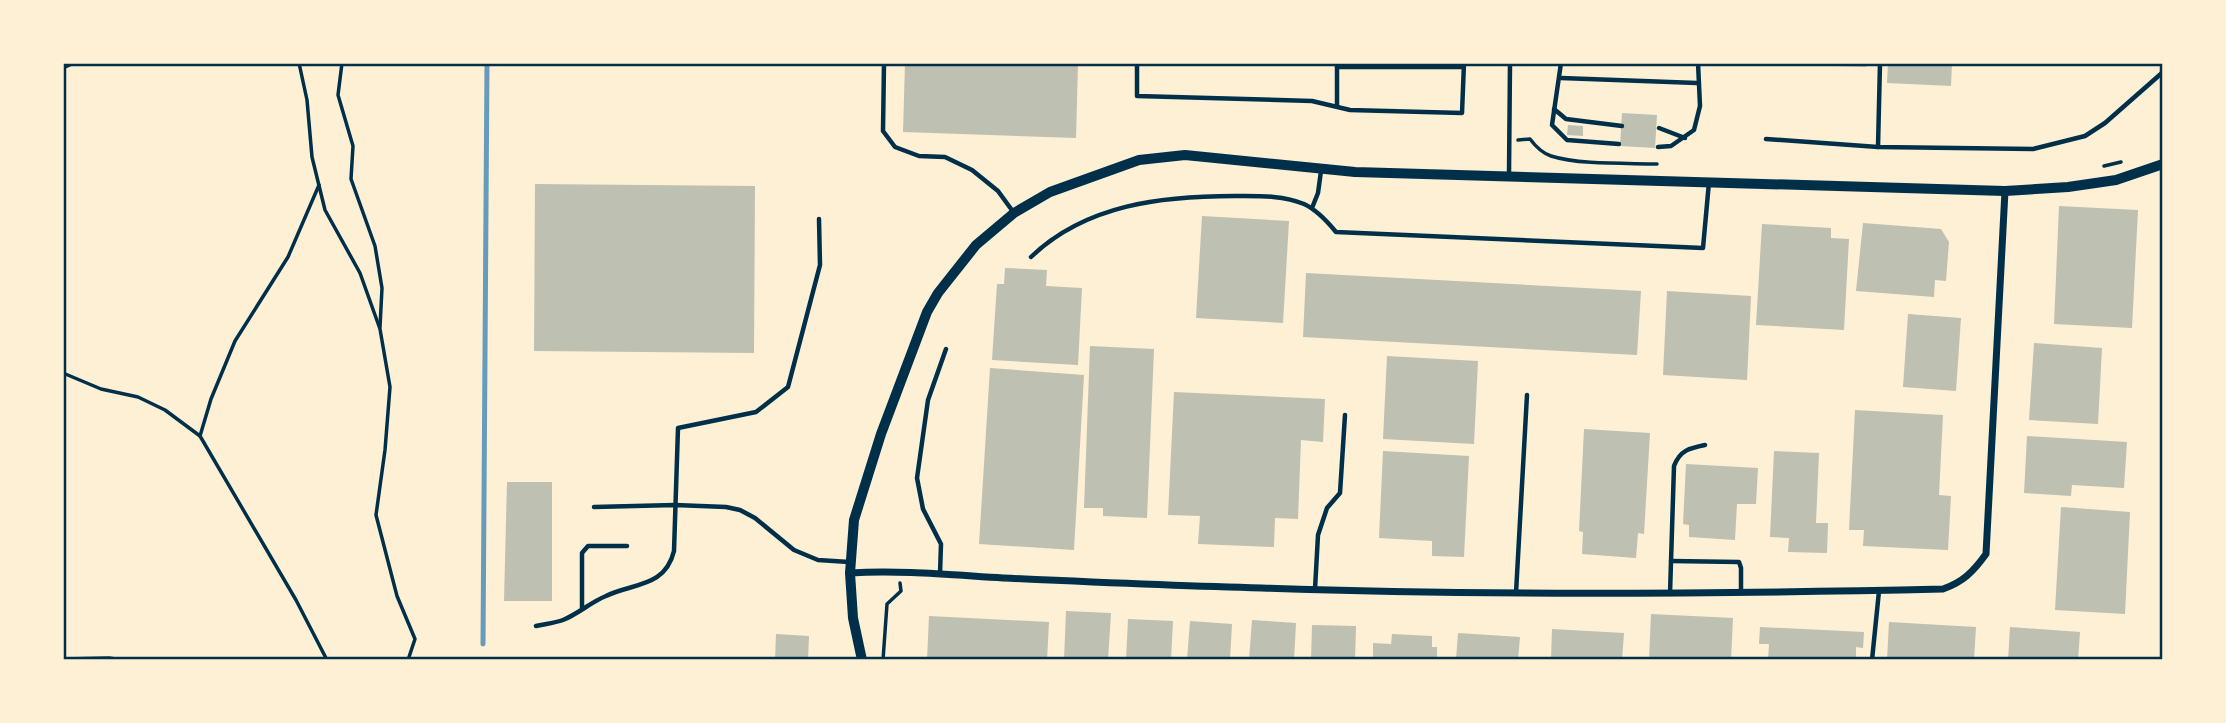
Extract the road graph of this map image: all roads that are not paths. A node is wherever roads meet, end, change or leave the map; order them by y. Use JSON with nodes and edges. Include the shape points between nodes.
{"nodes":[{"id":1,"x":884,"y":63,"type":"edge"},
{"id":2,"x":1137,"y":63,"type":"edge"},
{"id":3,"x":1510,"y":63,"type":"edge"},
{"id":4,"x":1561,"y":63,"type":"edge"},
{"id":5,"x":1698,"y":63,"type":"edge"},
{"id":6,"x":1880,"y":63,"type":"edge"},
{"id":7,"x":1337,"y":65,"type":"edge"},
{"id":8,"x":1464,"y":65,"type":"edge"},
{"id":9,"x":2163,"y":72,"type":"edge"},
{"id":10,"x":1561,"y":78,"type":"junction"},
{"id":11,"x":1698,"y":83,"type":"junction"},
{"id":12,"x":1337,"y":106,"type":"junction"},
{"id":13,"x":1554,"y":109,"type":"junction"},
{"id":14,"x":1622,"y":126,"type":"dead end"},
{"id":15,"x":1660,"y":128,"type":"dead end"},
{"id":16,"x":1686,"y":138,"type":"junction"},
{"id":17,"x":1766,"y":139,"type":"dead end"},
{"id":18,"x":1619,"y":144,"type":"dead end"},
{"id":19,"x":1658,"y":147,"type":"dead end"},
{"id":20,"x":1878,"y":147,"type":"junction"},
{"id":21,"x":2163,"y":164,"type":"edge"},
{"id":22,"x":1322,"y":170,"type":"junction"},
{"id":23,"x":1509,"y":176,"type":"junction"},
{"id":24,"x":1709,"y":181,"type":"junction"},
{"id":25,"x":2005,"y":191,"type":"junction"},
{"id":26,"x":1312,"y":208,"type":"junction"},
{"id":27,"x":1014,"y":214,"type":"junction"},
{"id":28,"x":819,"y":219,"type":"dead end"},
{"id":29,"x":1031,"y":257,"type":"dead end"},
{"id":30,"x":946,"y":349,"type":"dead end"},
{"id":31,"x":1527,"y":395,"type":"dead end"},
{"id":32,"x":1345,"y":415,"type":"dead end"},
{"id":33,"x":1705,"y":445,"type":"dead end"},
{"id":34,"x":675,"y":505,"type":"junction"},
{"id":35,"x":594,"y":507,"type":"dead end"},
{"id":36,"x":627,"y":546,"type":"dead end"},
{"id":37,"x":1671,"y":561,"type":"junction"},
{"id":38,"x":850,"y":567,"type":"junction"},
{"id":39,"x":940,"y":575,"type":"junction"},
{"id":40,"x":1314,"y":590,"type":"junction"},
{"id":41,"x":1879,"y":591,"type":"junction"},
{"id":42,"x":1516,"y":594,"type":"junction"},
{"id":43,"x":1741,"y":594,"type":"junction"},
{"id":44,"x":1670,"y":595,"type":"junction"},
{"id":45,"x":582,"y":609,"type":"junction"},
{"id":46,"x":536,"y":625,"type":"dead end"},
{"id":47,"x":862,"y":660,"type":"edge"},
{"id":48,"x":1872,"y":660,"type":"edge"}],
"edges":[{"from":1,"to":27,"type":"lane","via":[[883,131],[895,147],[919,156],[945,157],[972,170],[998,191]]},
{"from":2,"to":12,"type":"lane","via":[[1137,96],[1312,101]]},
{"from":3,"to":23,"type":"lane"},
{"from":4,"to":10,"type":"lane"},
{"from":5,"to":11,"type":"lane"},
{"from":6,"to":20,"type":"lane"},
{"from":7,"to":8,"type":"lane"},
{"from":7,"to":12,"type":"lane"},
{"from":8,"to":12,"type":"lane","via":[[1462,113]]},
{"from":9,"to":20,"type":"lane","via":[[2105,123],[2060,144],[2033,149]]},
{"from":10,"to":11,"type":"lane"},
{"from":10,"to":13,"type":"lane"},
{"from":11,"to":16,"type":"lane","via":[[1700,106],[1694,130]]},
{"from":13,"to":14,"type":"lane","via":[[1566,119]]},
{"from":13,"to":18,"type":"lane","via":[[1552,125],[1566,140]]},
{"from":15,"to":16,"type":"lane"},
{"from":16,"to":19,"type":"lane"},
{"from":17,"to":20,"type":"lane"},
{"from":21,"to":25,"type":"street","via":[[2116,180]]},
{"from":22,"to":23,"type":"street"},
{"from":22,"to":26,"type":"lane"},
{"from":22,"to":27,"type":"street","via":[[1185,156],[1139,160],[1050,192]]},
{"from":23,"to":24,"type":"street"},
{"from":24,"to":25,"type":"street"},
{"from":24,"to":26,"type":"lane","via":[[1703,248],[1336,232]]},
{"from":25,"to":41,"type":"street","via":[[1986,554],[1973,572],[1943,589]]},
{"from":26,"to":29,"type":"lane","via":[[1285,198],[1201,196],[1141,202],[1068,229]]},
{"from":27,"to":38,"type":"street","via":[[976,245],[927,312],[854,520]]},
{"from":28,"to":34,"type":"lane","via":[[820,265],[788,387],[755,412],[678,428]]},
{"from":30,"to":39,"type":"lane","via":[[928,400],[917,478],[923,509],[941,544]]},
{"from":31,"to":42,"type":"lane"},
{"from":32,"to":40,"type":"lane","via":[[1340,493],[1327,508],[1318,535]]},
{"from":33,"to":37,"type":"lane","via":[[1682,453],[1674,466]]},
{"from":34,"to":35,"type":"lane"},
{"from":34,"to":38,"type":"lane","via":[[740,510],[794,550]]},
{"from":34,"to":45,"type":"lane","via":[[672,562],[645,585],[608,594]]},
{"from":36,"to":45,"type":"lane","via":[[584,549]]},
{"from":37,"to":43,"type":"lane","via":[[1739,562]]},
{"from":37,"to":44,"type":"lane"},
{"from":38,"to":39,"type":"street"},
{"from":38,"to":47,"type":"street","via":[[852,618]]},
{"from":39,"to":40,"type":"street"},
{"from":40,"to":42,"type":"street"},
{"from":41,"to":43,"type":"street"},
{"from":41,"to":48,"type":"lane"},
{"from":42,"to":44,"type":"street"},
{"from":43,"to":44,"type":"street"},
{"from":45,"to":46,"type":"lane","via":[[564,620]]}]}
